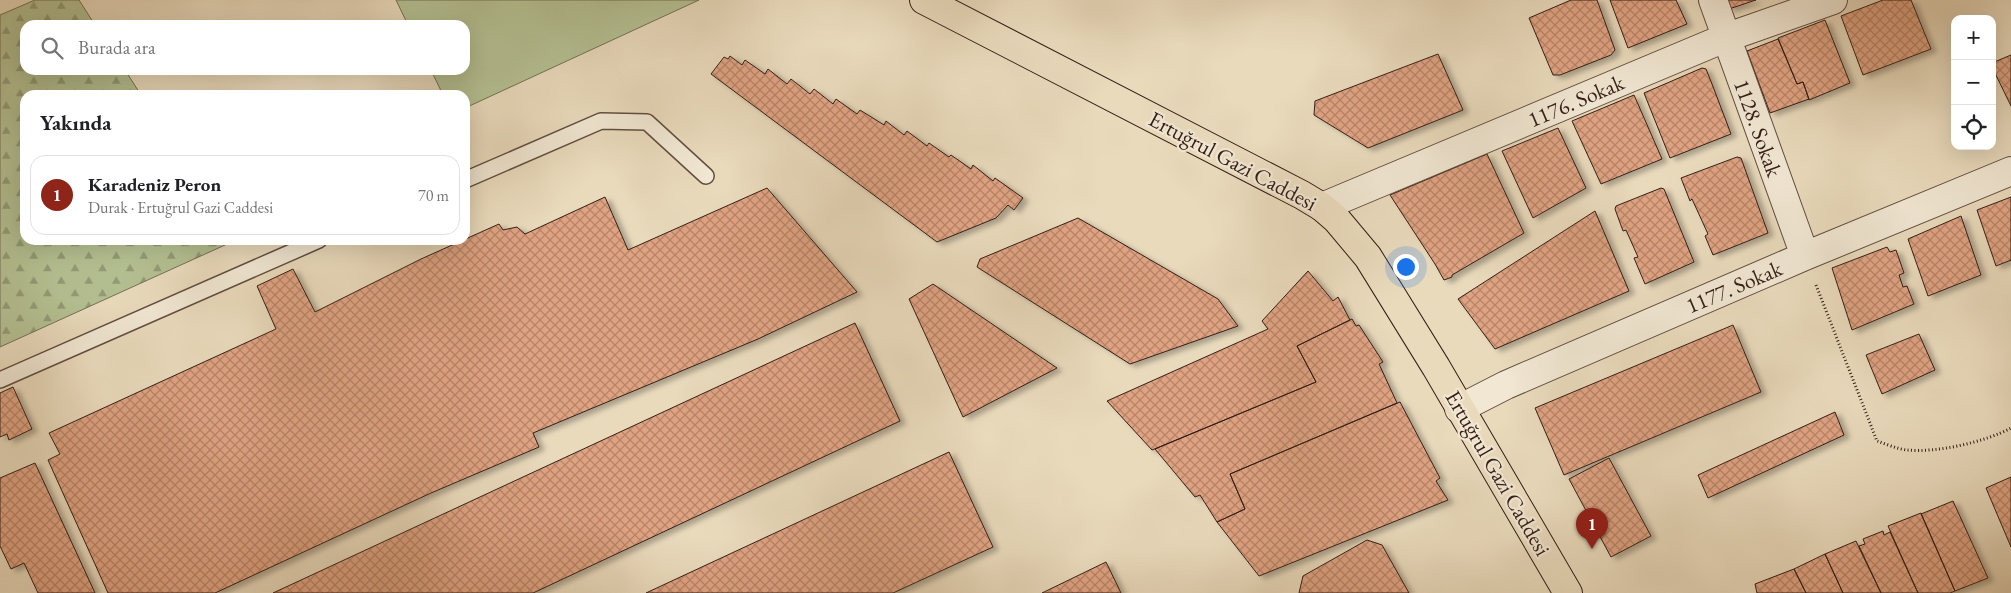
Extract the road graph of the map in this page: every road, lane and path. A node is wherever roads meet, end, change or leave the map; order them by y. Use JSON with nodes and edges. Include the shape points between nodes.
{"nodes":[{"id":1,"x":924,"y":0,"type":"edge"},
{"id":2,"x":1713,"y":0,"type":"edge"},
{"id":3,"x":1832,"y":0,"type":"edge"},
{"id":4,"x":1726,"y":38,"type":"junction"},
{"id":5,"x":2011,"y":171,"type":"edge"},
{"id":6,"x":706,"y":176,"type":"dead end"},
{"id":7,"x":470,"y":178,"type":"edge"},
{"id":8,"x":1322,"y":207,"type":"junction"},
{"id":9,"x":308,"y":245,"type":"edge"},
{"id":10,"x":1805,"y":256,"type":"junction"},
{"id":11,"x":0,"y":380,"type":"edge"},
{"id":12,"x":1459,"y":409,"type":"junction"},
{"id":13,"x":2011,"y":428,"type":"edge"},
{"id":14,"x":1568,"y":593,"type":"edge"}],
"edges":[{"from":1,"to":8,"type":"main road","name":"Ertuğrul Gazi Caddesi"},
{"from":2,"to":4,"type":"street","name":"1128. Sokak"},
{"from":3,"to":4,"type":"street","name":"1176. Sokak"},
{"from":4,"to":8,"type":"street","name":"1176. Sokak"},
{"from":4,"to":10,"type":"street","name":"1128. Sokak"},
{"from":5,"to":10,"type":"street","name":"1177. Sokak"},
{"from":6,"to":7,"type":"lane","via":[[647,122],[601,121]]},
{"from":8,"to":12,"type":"main road","name":"Ertuğrul Gazi Caddesi","via":[[1368,257]]},
{"from":9,"to":11,"type":"lane"},
{"from":10,"to":12,"type":"street","name":"1177. Sokak","via":[[1515,381]]},
{"from":10,"to":13,"type":"path","via":[[1877,441],[1906,450],[1951,448]]},
{"from":12,"to":14,"type":"main road","name":"Ertuğrul Gazi Caddesi"}]}
